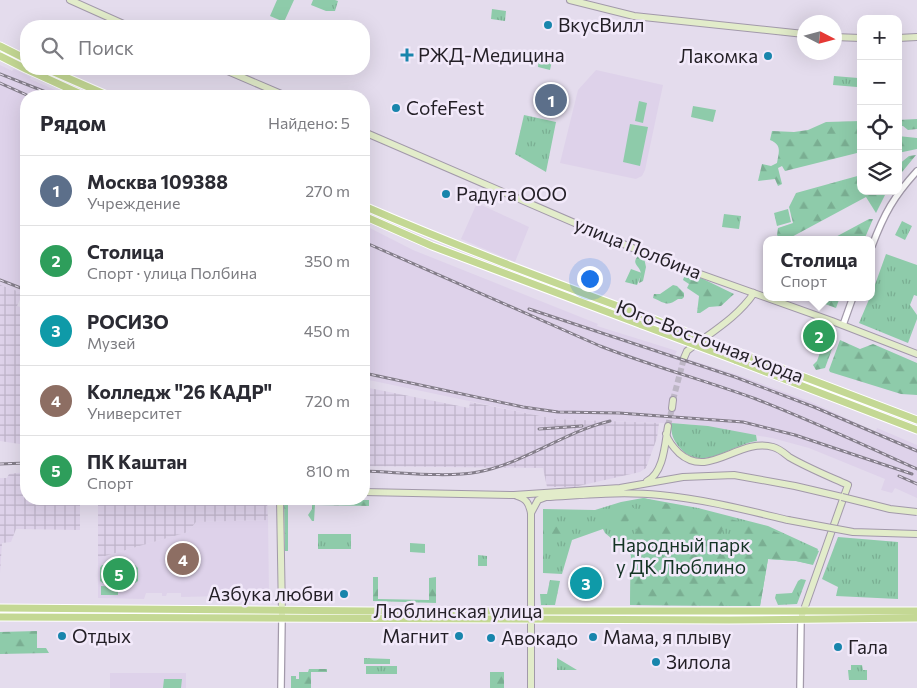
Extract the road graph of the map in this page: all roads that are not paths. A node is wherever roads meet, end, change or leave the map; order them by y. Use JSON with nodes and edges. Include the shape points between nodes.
{"nodes":[{"id":1,"x":70,"y":0,"type":"edge"},
{"id":2,"x":570,"y":0,"type":"edge"},
{"id":3,"x":115,"y":20,"type":"edge"},
{"id":4,"x":797,"y":33,"type":"edge"},
{"id":5,"x":842,"y":37,"type":"edge"},
{"id":6,"x":917,"y":37,"type":"edge"},
{"id":7,"x":857,"y":38,"type":"edge"},
{"id":8,"x":902,"y":38,"type":"edge"},
{"id":9,"x":0,"y":46,"type":"edge"},
{"id":10,"x":0,"y":56,"type":"edge"},
{"id":11,"x":20,"y":56,"type":"edge"},
{"id":12,"x":20,"y":66,"type":"edge"},
{"id":13,"x":39,"y":75,"type":"edge"},
{"id":14,"x":61,"y":75,"type":"edge"},
{"id":15,"x":237,"y":75,"type":"edge"},
{"id":16,"x":72,"y":90,"type":"edge"},
{"id":17,"x":95,"y":90,"type":"edge"},
{"id":18,"x":272,"y":90,"type":"edge"},
{"id":19,"x":370,"y":135,"type":"edge"},
{"id":20,"x":917,"y":171,"type":"edge"},
{"id":21,"x":370,"y":209,"type":"edge"},
{"id":22,"x":370,"y":219,"type":"edge"},
{"id":23,"x":875,"y":239,"type":"edge"},
{"id":24,"x":754,"y":293,"type":"junction"},
{"id":25,"x":763,"y":296,"type":"edge"},
{"id":26,"x":776,"y":301,"type":"edge"},
{"id":27,"x":852,"y":301,"type":"edge"},
{"id":28,"x":843,"y":325,"type":"junction"},
{"id":29,"x":917,"y":354,"type":"edge"},
{"id":30,"x":685,"y":355,"type":"tunnel mouth"},
{"id":31,"x":673,"y":400,"type":"tunnel mouth"},
{"id":32,"x":672,"y":408,"type":"tunnel mouth"},
{"id":33,"x":917,"y":420,"type":"edge"},
{"id":34,"x":668,"y":426,"type":"tunnel mouth"},
{"id":35,"x":917,"y":430,"type":"edge"},
{"id":36,"x":666,"y":434,"type":"junction"},
{"id":37,"x":678,"y":452,"type":"junction"},
{"id":38,"x":662,"y":457,"type":"junction"},
{"id":39,"x":828,"y":476,"type":"junction"},
{"id":40,"x":642,"y":483,"type":"junction"},
{"id":41,"x":370,"y":492,"type":"edge"},
{"id":42,"x":514,"y":495,"type":"junction"},
{"id":43,"x":843,"y":498,"type":"junction"},
{"id":44,"x":280,"y":505,"type":"edge"},
{"id":45,"x":917,"y":512,"type":"edge"},
{"id":46,"x":531,"y":514,"type":"junction"},
{"id":47,"x":917,"y":534,"type":"edge"},
{"id":48,"x":0,"y":608,"type":"edge"},
{"id":49,"x":282,"y":610,"type":"junction"},
{"id":50,"x":531,"y":611,"type":"junction"},
{"id":51,"x":917,"y":611,"type":"edge"},
{"id":52,"x":802,"y":616,"type":"junction"},
{"id":53,"x":0,"y":617,"type":"edge"},
{"id":54,"x":282,"y":618,"type":"junction"},
{"id":55,"x":917,"y":618,"type":"edge"},
{"id":56,"x":531,"y":619,"type":"junction"},
{"id":57,"x":281,"y":688,"type":"edge"},
{"id":58,"x":531,"y":688,"type":"edge"},
{"id":59,"x":800,"y":688,"type":"edge"}],
"edges":[{"from":1,"to":3,"type":"main road"},
{"from":2,"to":4,"type":"main road","via":[[634,16]]},
{"from":5,"to":7,"type":"main road"},
{"from":6,"to":8,"type":"main road"},
{"from":9,"to":11,"type":"main road"},
{"from":10,"to":12,"type":"main road"},
{"from":13,"to":16,"type":"main road"},
{"from":14,"to":17,"type":"main road"},
{"from":15,"to":18,"type":"main road"},
{"from":19,"to":24,"type":"main road","name":"улица Полбина","via":[[658,259]]},
{"from":20,"to":23,"type":"street","via":[[890,204]]},
{"from":21,"to":33,"type":"main road","name":"Юго-Восточная хорда","bridge":true,"via":[[443,240]]},
{"from":22,"to":35,"type":"main road","name":"Юго-Восточная хорда","bridge":true,"via":[[432,246]]},
{"from":24,"to":25,"type":"main road","name":"улица Полбина"},
{"from":24,"to":30,"type":"main road","via":[[744,306]]},
{"from":26,"to":28,"type":"main road","name":"улица Полбина"},
{"from":27,"to":28,"type":"street"},
{"from":28,"to":29,"type":"main road","name":"улица Полбина"},
{"from":31,"to":32,"type":"main road"},
{"from":34,"to":36,"type":"main road"},
{"from":36,"to":37,"type":"main road"},
{"from":36,"to":38,"type":"main road"},
{"from":37,"to":38,"type":"street","via":[[669,451]]},
{"from":37,"to":39,"type":"main road","via":[[693,461],[704,462],[744,447],[765,445],[780,449]]},
{"from":38,"to":40,"type":"main road","via":[[655,474]]},
{"from":39,"to":43,"type":"main road","via":[[843,488]]},
{"from":39,"to":43,"type":"main road","via":[[848,485]]},
{"from":40,"to":42,"type":"main road","via":[[607,489]]},
{"from":40,"to":45,"type":"main road","bridge":true,"via":[[734,475]]},
{"from":41,"to":42,"type":"main road"},
{"from":42,"to":46,"type":"main road","via":[[524,498]]},
{"from":43,"to":52,"type":"main road"},
{"from":44,"to":49,"type":"main road"},
{"from":46,"to":47,"type":"main road","bridge":true,"via":[[538,500],[546,497],[627,493],[673,496],[853,532]]},
{"from":46,"to":50,"type":"main road"},
{"from":48,"to":49,"type":"main road","name":"Люблинская улица"},
{"from":49,"to":50,"type":"main road","name":"Люблинская улица"},
{"from":49,"to":54,"type":"main road"},
{"from":50,"to":52,"type":"main road","name":"Люблинская улица"},
{"from":50,"to":56,"type":"main road"},
{"from":51,"to":52,"type":"main road","name":"Люблинская улица"},
{"from":52,"to":55,"type":"main road","name":"Люблинская улица"},
{"from":52,"to":56,"type":"main road","name":"Люблинская улица"},
{"from":52,"to":59,"type":"street"},
{"from":53,"to":54,"type":"main road","name":"Люблинская улица"},
{"from":54,"to":56,"type":"main road","name":"Люблинская улица"},
{"from":54,"to":57,"type":"street"},
{"from":56,"to":58,"type":"main road"}]}
